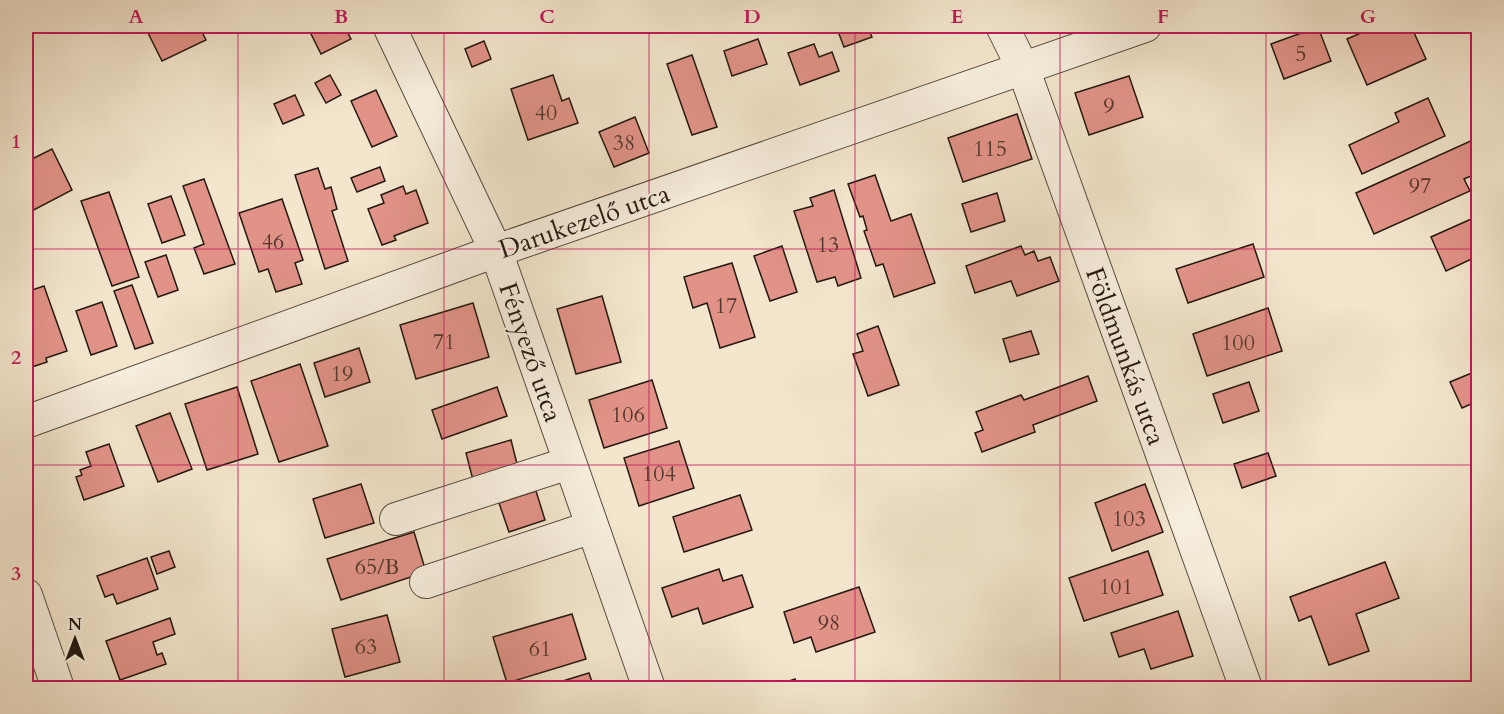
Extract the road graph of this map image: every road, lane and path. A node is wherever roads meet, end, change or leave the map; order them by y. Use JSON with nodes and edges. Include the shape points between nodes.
{"nodes":[{"id":1,"x":389,"y":26,"type":"edge"},
{"id":2,"x":1002,"y":26,"type":"edge"},
{"id":3,"x":1145,"y":26,"type":"edge"},
{"id":4,"x":1023,"y":68,"type":"junction"},
{"id":5,"x":496,"y":251,"type":"junction"},
{"id":6,"x":26,"y":422,"type":"edge"},
{"id":7,"x":570,"y":463,"type":"junction"},
{"id":8,"x":396,"y":519,"type":"dead end"},
{"id":9,"x":592,"y":527,"type":"junction"},
{"id":10,"x":426,"y":582,"type":"dead end"},
{"id":11,"x":26,"y":595,"type":"edge"},
{"id":12,"x":58,"y":688,"type":"edge"},
{"id":13,"x":649,"y":688,"type":"edge"},
{"id":14,"x":1246,"y":688,"type":"edge"}],
"edges":[{"from":1,"to":5,"type":"street","name":"Fényező utca"},
{"from":2,"to":4,"type":"street","name":"Földmunkás utca"},
{"from":3,"to":4,"type":"street","name":"Darukezelő utca"},
{"from":4,"to":5,"type":"street","name":"Darukezelő utca"},
{"from":4,"to":14,"type":"street","name":"Földmunkás utca"},
{"from":5,"to":6,"type":"street","name":"Darukezelő utca"},
{"from":5,"to":7,"type":"street","name":"Fényező utca"},
{"from":7,"to":8,"type":"street"},
{"from":7,"to":9,"type":"street","name":"Fényező utca"},
{"from":9,"to":10,"type":"street"},
{"from":9,"to":13,"type":"street","name":"Fényező utca"},
{"from":11,"to":12,"type":"street"}]}
